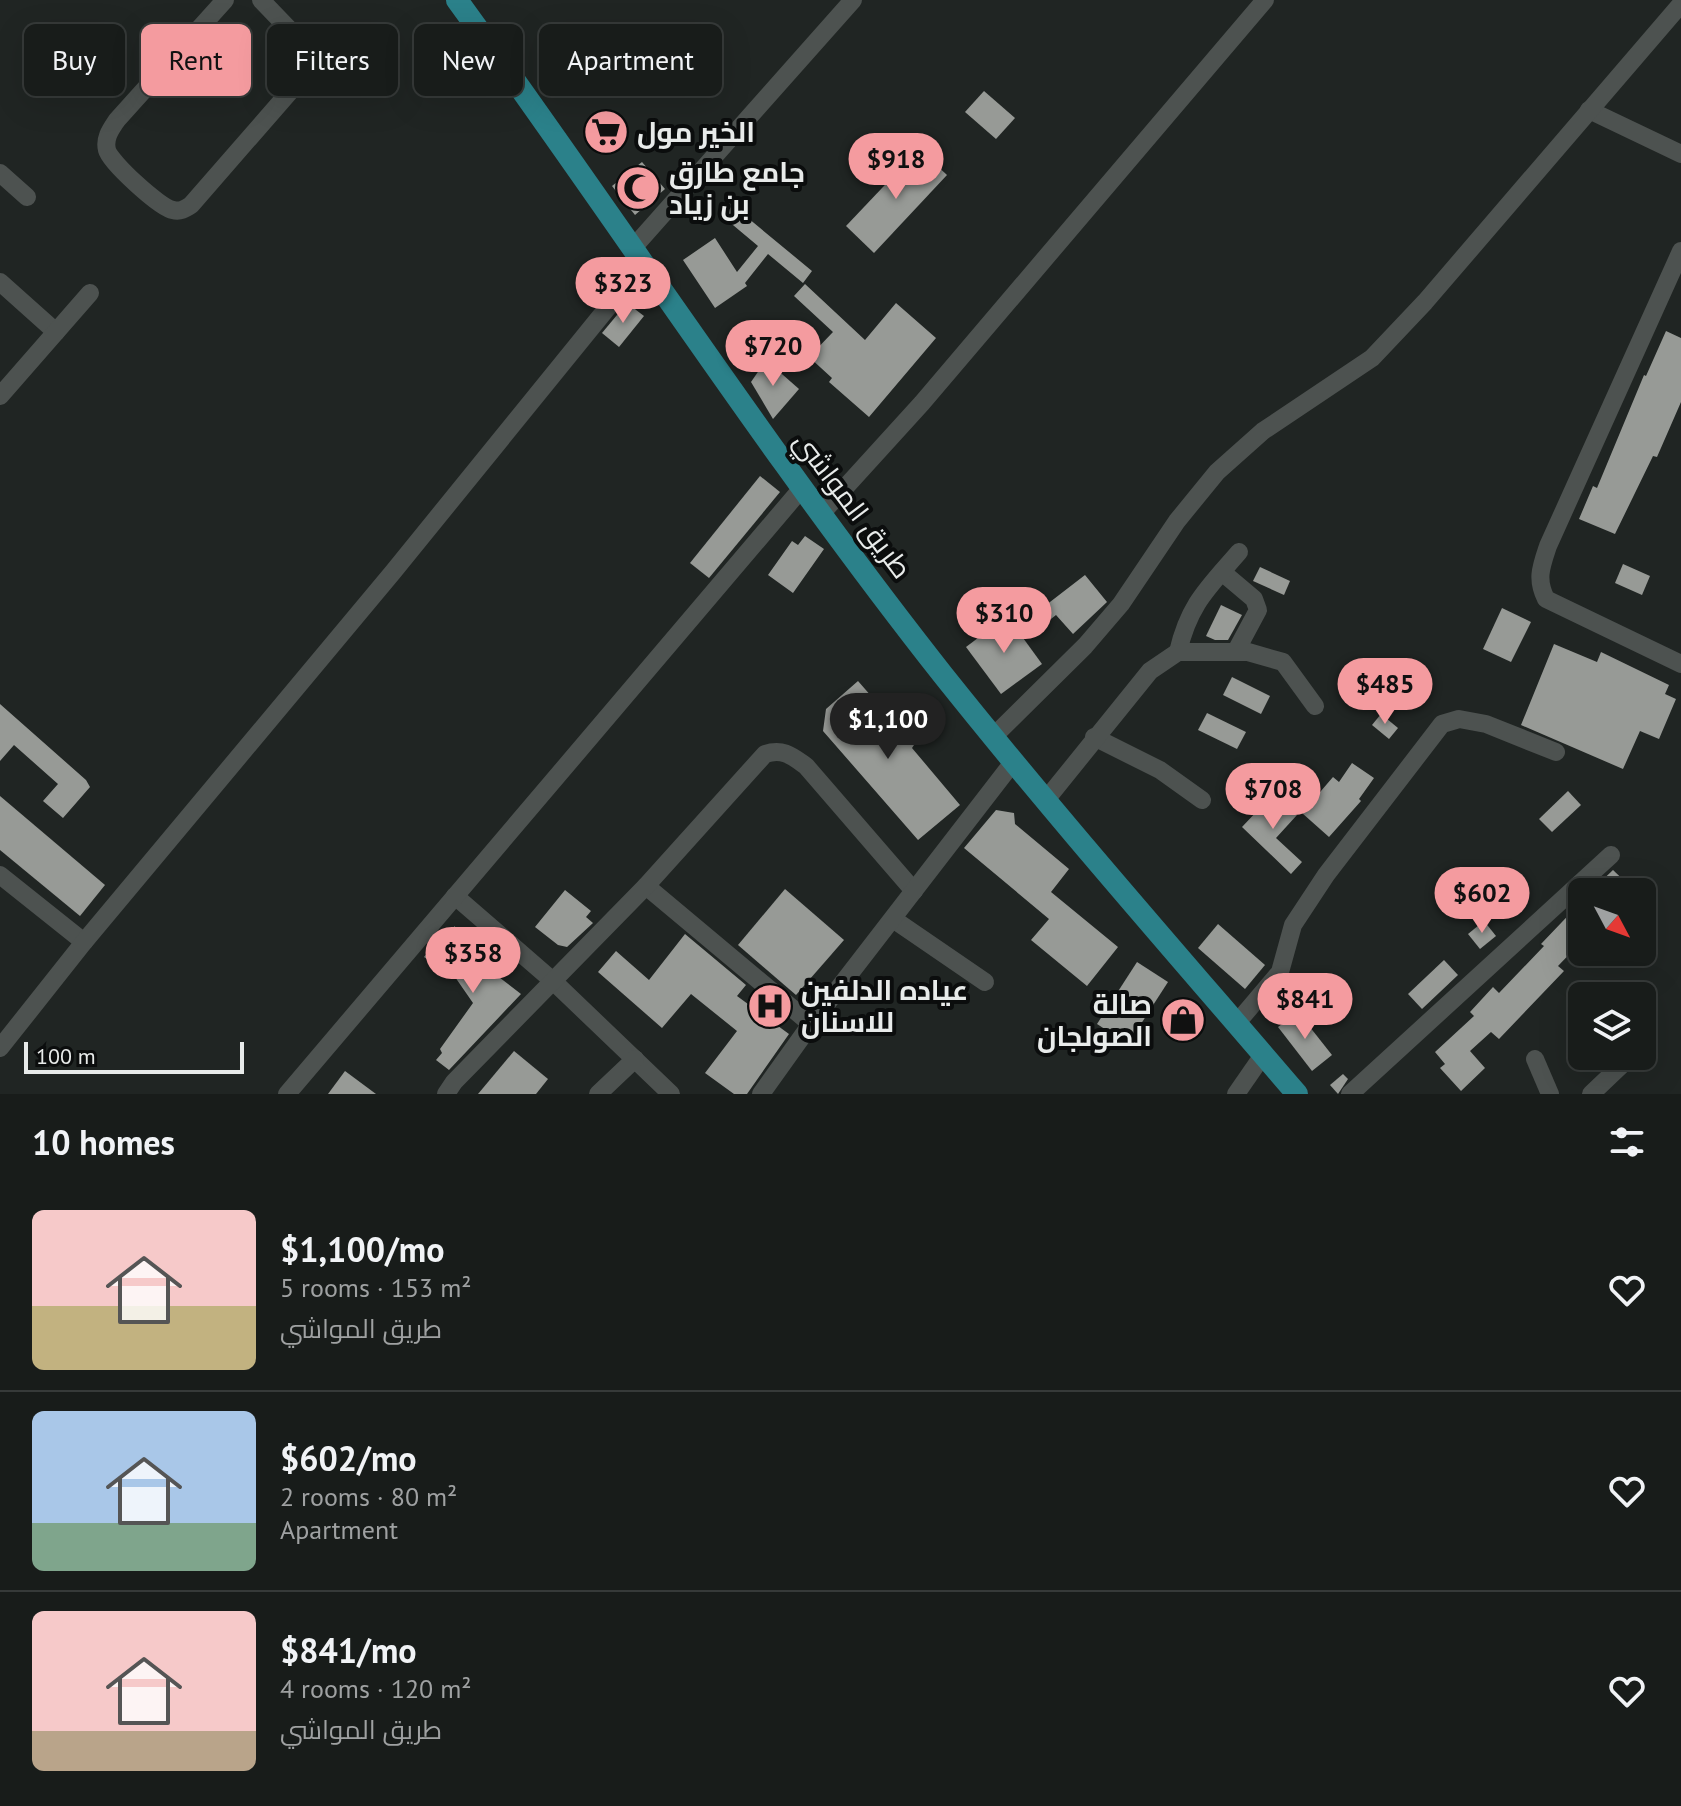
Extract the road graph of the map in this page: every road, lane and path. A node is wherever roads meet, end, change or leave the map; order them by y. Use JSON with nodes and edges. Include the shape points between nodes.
{"nodes":[{"id":1,"x":225,"y":0,"type":"edge"},
{"id":2,"x":261,"y":0,"type":"edge"},
{"id":3,"x":457,"y":0,"type":"edge"},
{"id":4,"x":853,"y":0,"type":"edge"},
{"id":5,"x":1265,"y":0,"type":"edge"},
{"id":6,"x":1681,"y":4,"type":"edge"},
{"id":7,"x":1589,"y":110,"type":"junction"},
{"id":8,"x":1681,"y":154,"type":"edge"},
{"id":9,"x":0,"y":173,"type":"edge"},
{"id":10,"x":27,"y":197,"type":"dead end"},
{"id":11,"x":1681,"y":251,"type":"edge"},
{"id":12,"x":638,"y":256,"type":"junction"},
{"id":13,"x":0,"y":282,"type":"edge"},
{"id":14,"x":90,"y":293,"type":"dead end"},
{"id":15,"x":56,"y":332,"type":"junction"},
{"id":16,"x":0,"y":396,"type":"edge"},
{"id":17,"x":802,"y":488,"type":"junction"},
{"id":18,"x":821,"y":514,"type":"junction"},
{"id":19,"x":1239,"y":552,"type":"dead end"},
{"id":20,"x":1222,"y":572,"type":"junction"},
{"id":21,"x":1236,"y":651,"type":"junction"},
{"id":22,"x":1178,"y":652,"type":"junction"},
{"id":23,"x":1681,"y":664,"type":"edge"},
{"id":24,"x":1315,"y":706,"type":"dead end"},
{"id":25,"x":994,"y":736,"type":"junction"},
{"id":26,"x":1094,"y":737,"type":"junction"},
{"id":27,"x":1556,"y":752,"type":"dead end"},
{"id":28,"x":1014,"y":761,"type":"junction"},
{"id":29,"x":1202,"y":800,"type":"dead end"},
{"id":30,"x":1045,"y":801,"type":"junction"},
{"id":31,"x":1611,"y":855,"type":"dead end"},
{"id":32,"x":0,"y":875,"type":"edge"},
{"id":33,"x":646,"y":886,"type":"junction"},
{"id":34,"x":914,"y":891,"type":"junction"},
{"id":35,"x":455,"y":896,"type":"junction"},
{"id":36,"x":893,"y":919,"type":"junction"},
{"id":37,"x":84,"y":942,"type":"junction"},
{"id":38,"x":553,"y":981,"type":"junction"},
{"id":39,"x":985,"y":982,"type":"dead end"},
{"id":40,"x":811,"y":1024,"type":"junction"},
{"id":41,"x":1236,"y":1024,"type":"junction"},
{"id":42,"x":0,"y":1048,"type":"edge"},
{"id":43,"x":1263,"y":1055,"type":"junction"},
{"id":44,"x":635,"y":1059,"type":"junction"},
{"id":45,"x":1535,"y":1059,"type":"dead end"},
{"id":46,"x":1616,"y":1070,"type":"edge"},
{"id":47,"x":287,"y":1094,"type":"edge"},
{"id":48,"x":446,"y":1094,"type":"edge"},
{"id":49,"x":598,"y":1094,"type":"edge"},
{"id":50,"x":671,"y":1094,"type":"edge"},
{"id":51,"x":761,"y":1094,"type":"edge"},
{"id":52,"x":1236,"y":1094,"type":"edge"},
{"id":53,"x":1297,"y":1094,"type":"edge"},
{"id":54,"x":1350,"y":1094,"type":"edge"},
{"id":55,"x":1550,"y":1094,"type":"edge"},
{"id":56,"x":1591,"y":1094,"type":"edge"}],
"edges":[{"from":1,"to":2,"type":"street","via":[[117,120],[106,142],[110,158],[162,206],[175,211],[191,205],[313,65],[310,51]]},
{"from":3,"to":12,"type":"main road","name":"طريق المواشي"},
{"from":4,"to":12,"type":"street"},
{"from":5,"to":18,"type":"street"},
{"from":6,"to":7,"type":"street"},
{"from":7,"to":8,"type":"street"},
{"from":7,"to":25,"type":"street","via":[[1372,358],[1263,431],[1217,472],[1121,604]]},
{"from":9,"to":10,"type":"street"},
{"from":11,"to":23,"type":"street","via":[[1539,572],[1546,599]]},
{"from":12,"to":17,"type":"main road","name":"طريق المواشي"},
{"from":12,"to":37,"type":"street","via":[[393,572]]},
{"from":13,"to":15,"type":"street"},
{"from":14,"to":15,"type":"street"},
{"from":15,"to":16,"type":"street"},
{"from":17,"to":18,"type":"main road","name":"طريق المواشي"},
{"from":17,"to":35,"type":"street"},
{"from":18,"to":25,"type":"main road","name":"طريق المواشي"},
{"from":19,"to":20,"type":"street"},
{"from":20,"to":21,"type":"street","via":[[1254,599],[1258,610]]},
{"from":20,"to":22,"type":"street","via":[[1195,603]]},
{"from":21,"to":22,"type":"street"},
{"from":21,"to":24,"type":"street","via":[[1283,662]]},
{"from":22,"to":26,"type":"street","via":[[1150,671]]},
{"from":25,"to":28,"type":"main road","name":"طريق المواشي"},
{"from":26,"to":29,"type":"street","via":[[1160,770]]},
{"from":26,"to":30,"type":"street"},
{"from":27,"to":41,"type":"street","via":[[1486,724],[1459,719],[1442,724],[1318,888],[1293,925],[1280,972]]},
{"from":28,"to":30,"type":"main road","name":"طريق المواشي"},
{"from":28,"to":34,"type":"street"},
{"from":30,"to":41,"type":"main road","name":"طريق المواشي"},
{"from":31,"to":54,"type":"street"},
{"from":32,"to":37,"type":"street"},
{"from":33,"to":34,"type":"street","via":[[765,754],[775,750],[806,766]]},
{"from":33,"to":38,"type":"street"},
{"from":33,"to":40,"type":"street"},
{"from":34,"to":36,"type":"street"},
{"from":35,"to":38,"type":"street"},
{"from":35,"to":47,"type":"street"},
{"from":36,"to":39,"type":"street"},
{"from":36,"to":40,"type":"street"},
{"from":37,"to":42,"type":"street"},
{"from":38,"to":44,"type":"street"},
{"from":38,"to":48,"type":"street"},
{"from":40,"to":51,"type":"street"},
{"from":41,"to":43,"type":"main road","name":"طريق المواشي"},
{"from":43,"to":52,"type":"street"},
{"from":43,"to":53,"type":"main road","name":"طريق المواشي"},
{"from":44,"to":49,"type":"street"},
{"from":44,"to":50,"type":"street"},
{"from":45,"to":55,"type":"street"},
{"from":46,"to":56,"type":"street"}]}
